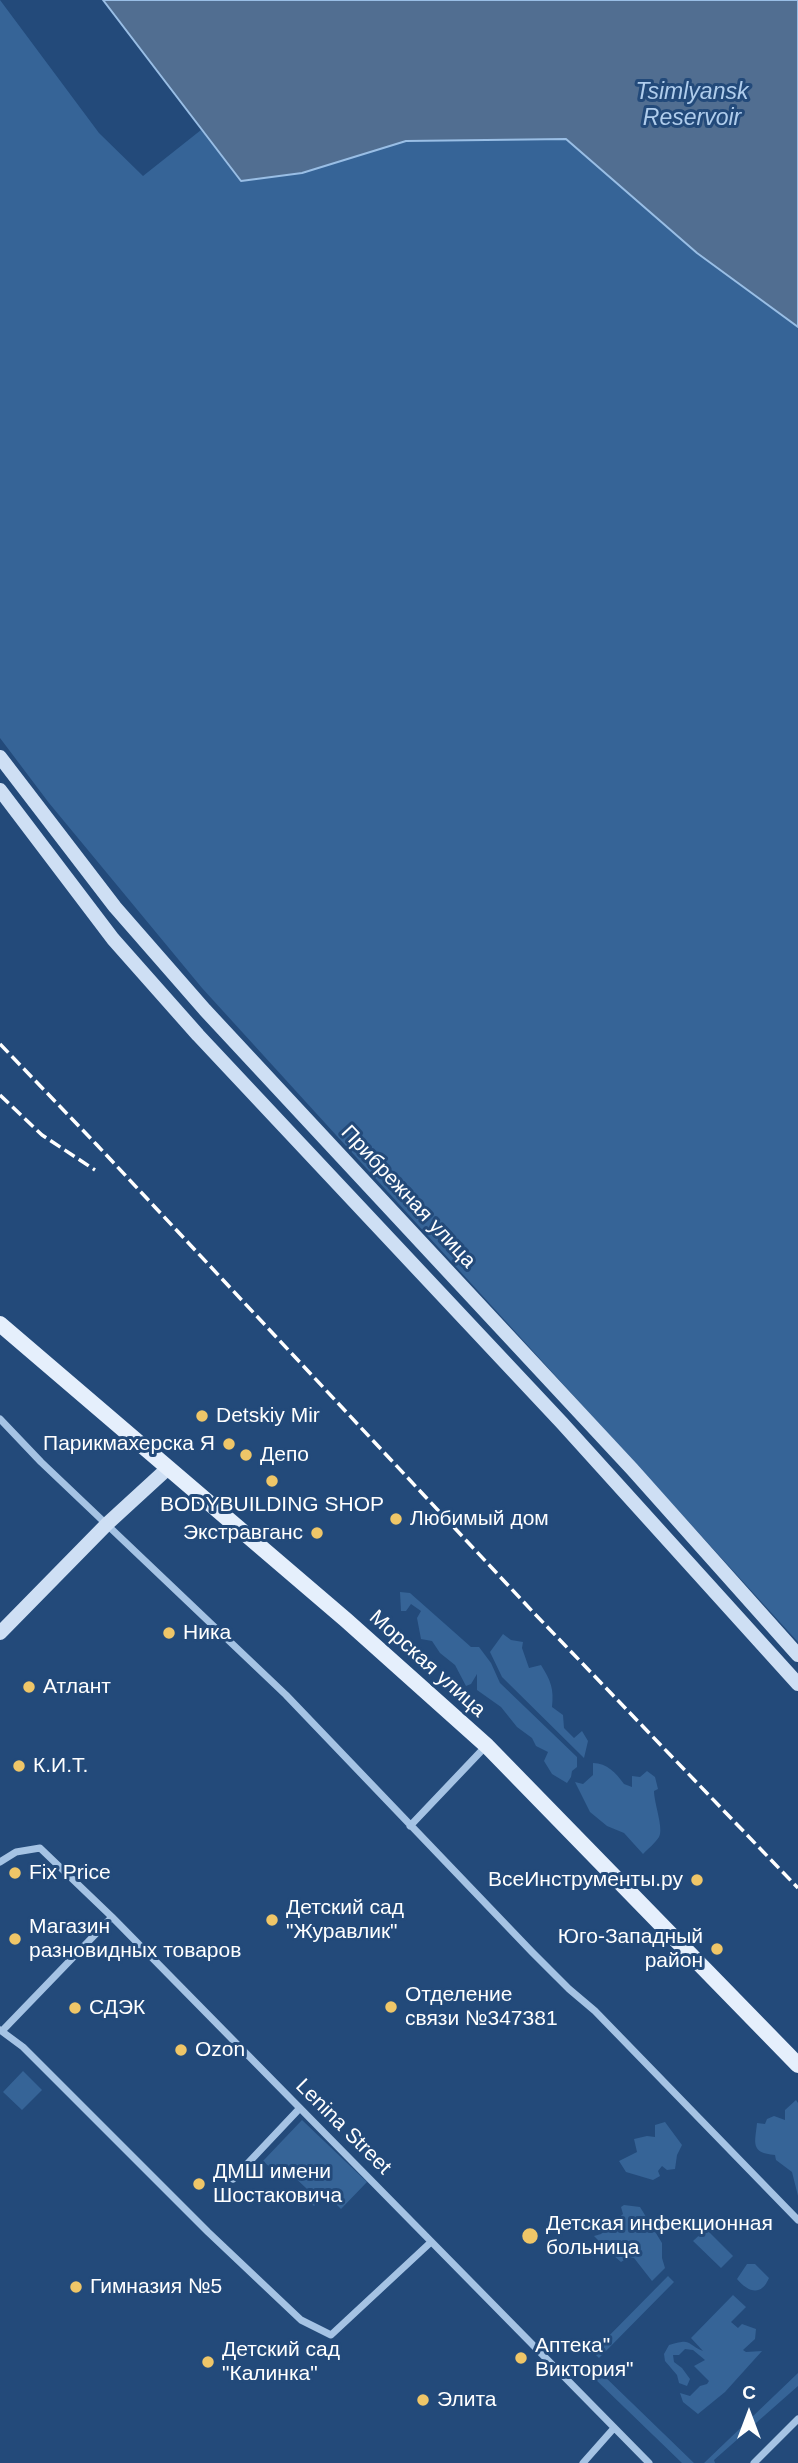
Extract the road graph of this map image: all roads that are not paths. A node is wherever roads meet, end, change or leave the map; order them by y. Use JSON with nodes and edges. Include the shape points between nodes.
{"nodes":[{"id":1,"x":0,"y":757,"type":"edge"},
{"id":2,"x":0,"y":790,"type":"edge"},
{"id":3,"x":0,"y":1324,"type":"edge"},
{"id":4,"x":0,"y":1419,"type":"edge"},
{"id":5,"x":167,"y":1469,"type":"junction"},
{"id":6,"x":107,"y":1524,"type":"junction"},
{"id":7,"x":0,"y":1633,"type":"edge"},
{"id":8,"x":798,"y":1656,"type":"edge"},
{"id":9,"x":798,"y":1684,"type":"edge"},
{"id":10,"x":486,"y":1746,"type":"junction"},
{"id":11,"x":410,"y":1826,"type":"junction"},
{"id":12,"x":0,"y":1862,"type":"edge"},
{"id":13,"x":111,"y":1917,"type":"junction"},
{"id":14,"x":1,"y":2031,"type":"edge"},
{"id":15,"x":798,"y":2065,"type":"edge"},
{"id":16,"x":300,"y":2109,"type":"junction"},
{"id":17,"x":233,"y":2179,"type":"dead end"},
{"id":18,"x":798,"y":2220,"type":"edge"},
{"id":19,"x":431,"y":2242,"type":"junction"},
{"id":20,"x":798,"y":2419,"type":"edge"},
{"id":21,"x":614,"y":2428,"type":"junction"},
{"id":22,"x":583,"y":2463,"type":"edge"},
{"id":23,"x":649,"y":2463,"type":"edge"},
{"id":24,"x":754,"y":2463,"type":"edge"}],
"edges":[{"from":1,"to":8,"type":"main road","name":"Прибрежная улица","via":[[115,907],[205,1010],[623,1459]]},
{"from":2,"to":9,"type":"main road","name":"Прибрежная улица","via":[[113,939],[198,1035]]},
{"from":3,"to":5,"type":"main road","name":"Морская улица"},
{"from":4,"to":6,"type":"street"},
{"from":5,"to":6,"type":"main road"},
{"from":5,"to":10,"type":"main road","name":"Морская улица"},
{"from":6,"to":7,"type":"main road"},
{"from":6,"to":11,"type":"street","via":[[286,1695]]},
{"from":10,"to":11,"type":"street"},
{"from":10,"to":15,"type":"main road","name":"Морская улица"},
{"from":11,"to":18,"type":"street"},
{"from":12,"to":13,"type":"street","name":"Lenina Street","via":[[16,1852],[40,1848]]},
{"from":13,"to":14,"type":"street"},
{"from":13,"to":16,"type":"street","name":"Lenina Street"},
{"from":14,"to":19,"type":"street","via":[[23,2047],[301,2320],[331,2335]]},
{"from":16,"to":17,"type":"street"},
{"from":16,"to":19,"type":"street","name":"Lenina Street"},
{"from":19,"to":21,"type":"street","name":"Lenina Street"},
{"from":20,"to":24,"type":"street"},
{"from":21,"to":22,"type":"street"},
{"from":21,"to":23,"type":"street","name":"Lenina Street"}]}
